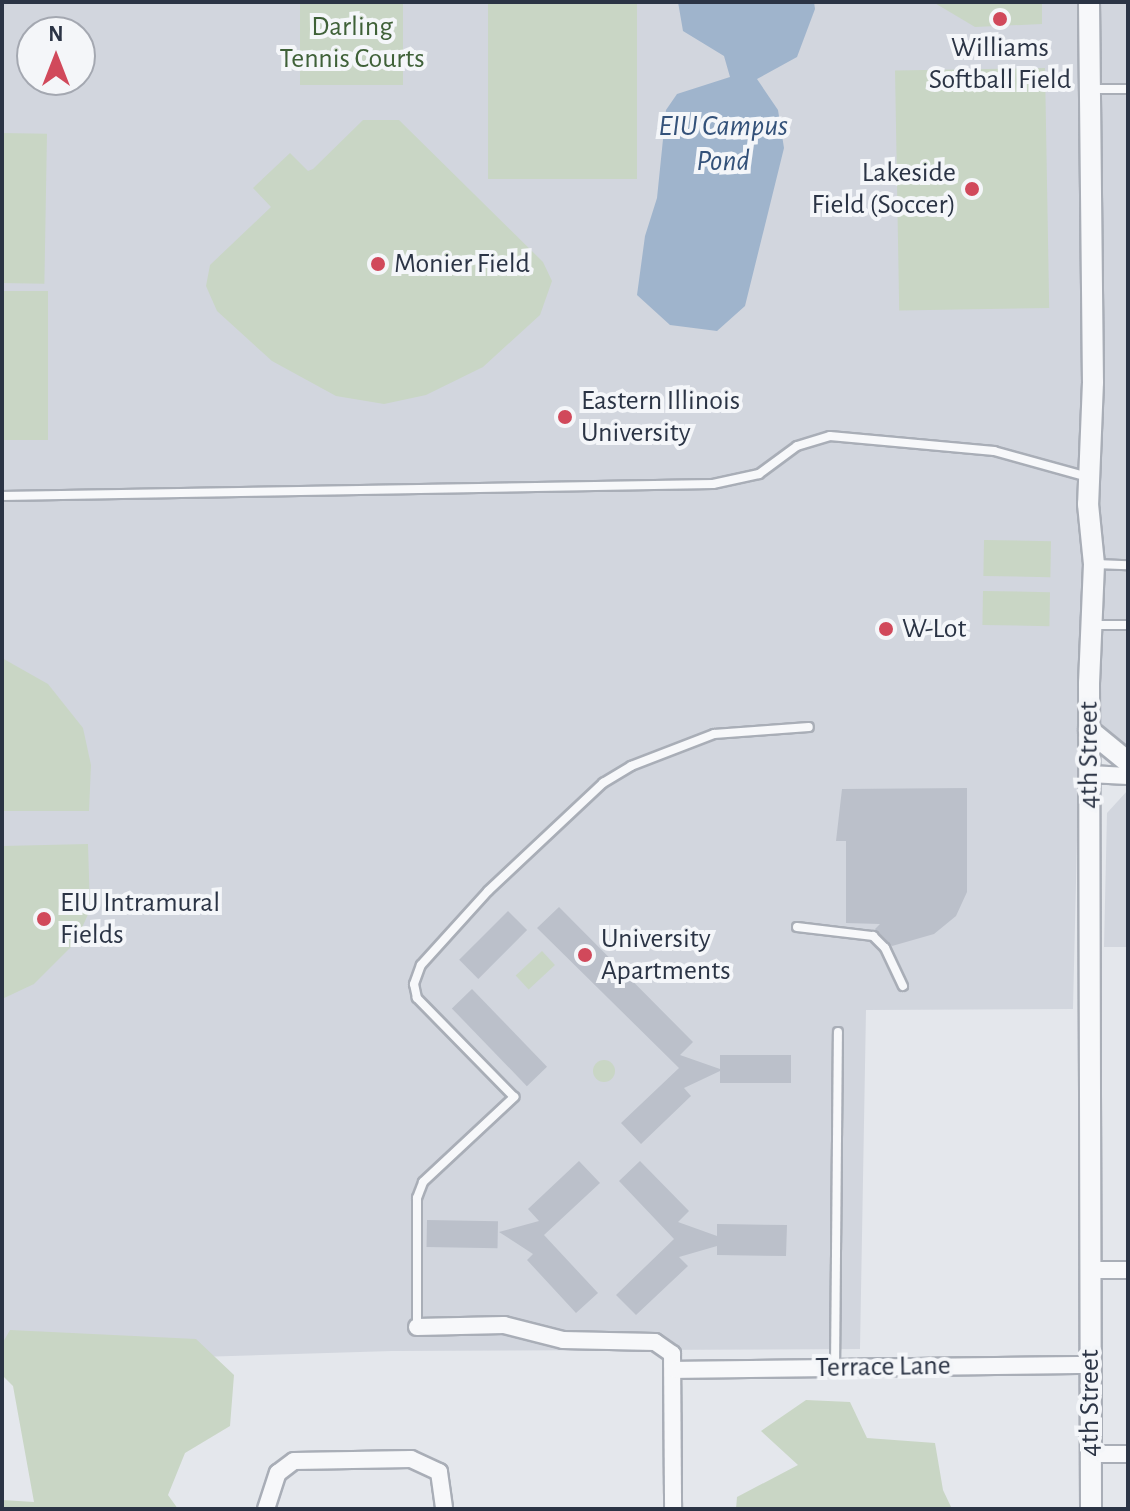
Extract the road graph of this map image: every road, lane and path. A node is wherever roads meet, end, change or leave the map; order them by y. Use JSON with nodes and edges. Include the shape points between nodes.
{"nodes":[{"id":1,"x":1089,"y":2,"type":"edge"},
{"id":2,"x":1090,"y":89,"type":"junction"},
{"id":3,"x":1128,"y":89,"type":"edge"},
{"id":4,"x":1088,"y":477,"type":"junction"},
{"id":5,"x":2,"y":496,"type":"edge"},
{"id":6,"x":1094,"y":564,"type":"junction"},
{"id":7,"x":1128,"y":565,"type":"edge"},
{"id":8,"x":1094,"y":625,"type":"junction"},
{"id":9,"x":1128,"y":625,"type":"edge"},
{"id":10,"x":809,"y":727,"type":"dead end"},
{"id":11,"x":1089,"y":730,"type":"junction"},
{"id":12,"x":1128,"y":762,"type":"edge"},
{"id":13,"x":1089,"y":774,"type":"junction"},
{"id":14,"x":1128,"y":776,"type":"edge"},
{"id":15,"x":797,"y":927,"type":"dead end"},
{"id":16,"x":903,"y":986,"type":"dead end"},
{"id":17,"x":838,"y":1032,"type":"dead end"},
{"id":18,"x":1090,"y":1270,"type":"junction"},
{"id":19,"x":1128,"y":1270,"type":"edge"},
{"id":20,"x":417,"y":1327,"type":"joint"},
{"id":21,"x":1090,"y":1365,"type":"junction"},
{"id":22,"x":835,"y":1368,"type":"junction"},
{"id":23,"x":676,"y":1370,"type":"junction"},
{"id":24,"x":1091,"y":1454,"type":"junction"},
{"id":25,"x":1128,"y":1454,"type":"edge"},
{"id":26,"x":266,"y":1509,"type":"edge"},
{"id":27,"x":444,"y":1509,"type":"edge"},
{"id":28,"x":673,"y":1509,"type":"edge"},
{"id":29,"x":1091,"y":1509,"type":"edge"}],
"edges":[{"from":1,"to":2,"type":"street","name":"4th Street"},
{"from":2,"to":3,"type":"lane"},
{"from":2,"to":4,"type":"street","name":"4th Street","via":[[1093,382]]},
{"from":4,"to":5,"type":"lane","via":[[994,451],[830,436],[797,446],[759,474],[713,484]]},
{"from":4,"to":6,"type":"street","name":"4th Street"},
{"from":6,"to":7,"type":"lane"},
{"from":6,"to":8,"type":"street","name":"4th Street"},
{"from":8,"to":9,"type":"lane"},
{"from":8,"to":11,"type":"street","name":"4th Street"},
{"from":10,"to":20,"type":"lane","via":[[714,734],[631,766],[603,783],[488,891],[421,965],[414,984],[417,998],[514,1097],[423,1182],[417,1198]]},
{"from":11,"to":12,"type":"street"},
{"from":11,"to":13,"type":"street","name":"4th Street"},
{"from":13,"to":14,"type":"street"},
{"from":13,"to":18,"type":"street","name":"4th Street"},
{"from":15,"to":16,"type":"lane","via":[[873,936]]},
{"from":17,"to":22,"type":"lane"},
{"from":18,"to":19,"type":"street"},
{"from":18,"to":21,"type":"street","name":"4th Street"},
{"from":20,"to":23,"type":"street","via":[[504,1325],[563,1340],[655,1342],[672,1354]]},
{"from":21,"to":22,"type":"street","name":"Terrace Lane"},
{"from":21,"to":24,"type":"street","name":"4th Street"},
{"from":22,"to":23,"type":"street","name":"Terrace Lane"},
{"from":23,"to":28,"type":"street"},
{"from":24,"to":25,"type":"street"},
{"from":24,"to":29,"type":"street","name":"4th Street"},
{"from":26,"to":27,"type":"street","via":[[278,1473],[294,1461],[381,1459],[431,1465],[444,1483]]}]}
